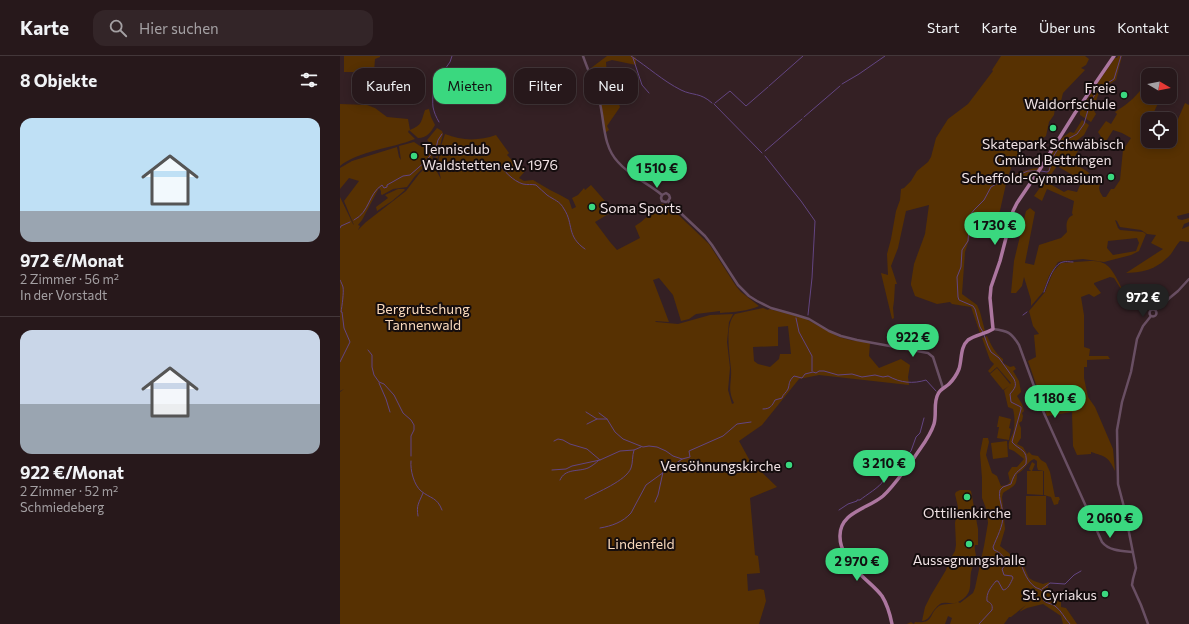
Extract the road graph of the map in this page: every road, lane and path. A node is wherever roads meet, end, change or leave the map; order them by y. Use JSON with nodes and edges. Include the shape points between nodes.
{"nodes":[{"id":1,"x":583,"y":56,"type":"edge"},
{"id":2,"x":1114,"y":56,"type":"edge"},
{"id":3,"x":662,"y":195,"type":"junction"},
{"id":4,"x":668,"y":201,"type":"junction"},
{"id":5,"x":1189,"y":279,"type":"edge"},
{"id":6,"x":993,"y":329,"type":"junction"},
{"id":7,"x":943,"y":388,"type":"junction"},
{"id":8,"x":1133,"y":552,"type":"junction"},
{"id":9,"x":892,"y":624,"type":"edge"},
{"id":10,"x":1148,"y":624,"type":"edge"}],
"edges":[{"from":1,"to":3,"type":"street","via":[[598,99],[608,147],[613,156],[628,172]]},
{"from":2,"to":6,"type":"main road","via":[[1017,203],[991,287]]},
{"from":3,"to":4,"type":"street","via":[[662,201]]},
{"from":3,"to":4,"type":"street","via":[[669,195]]},
{"from":4,"to":7,"type":"street","via":[[705,236],[738,285],[749,296],[771,308],[809,319],[834,334],[849,339],[928,353],[933,357]]},
{"from":5,"to":8,"type":"street","via":[[1155,310],[1156,315],[1151,316],[1143,326],[1137,339],[1122,402],[1118,423],[1118,484]]},
{"from":6,"to":7,"type":"main road","via":[[966,342],[961,364],[948,385]]},
{"from":6,"to":8,"type":"street","via":[[1006,331],[1020,345],[1043,411],[1102,542],[1109,548]]},
{"from":7,"to":9,"type":"main road","via":[[936,398],[931,432],[920,448],[888,492],[848,517],[840,533],[840,543],[844,551],[857,570],[882,596]]},
{"from":8,"to":10,"type":"street","via":[[1136,568],[1132,585]]}]}
